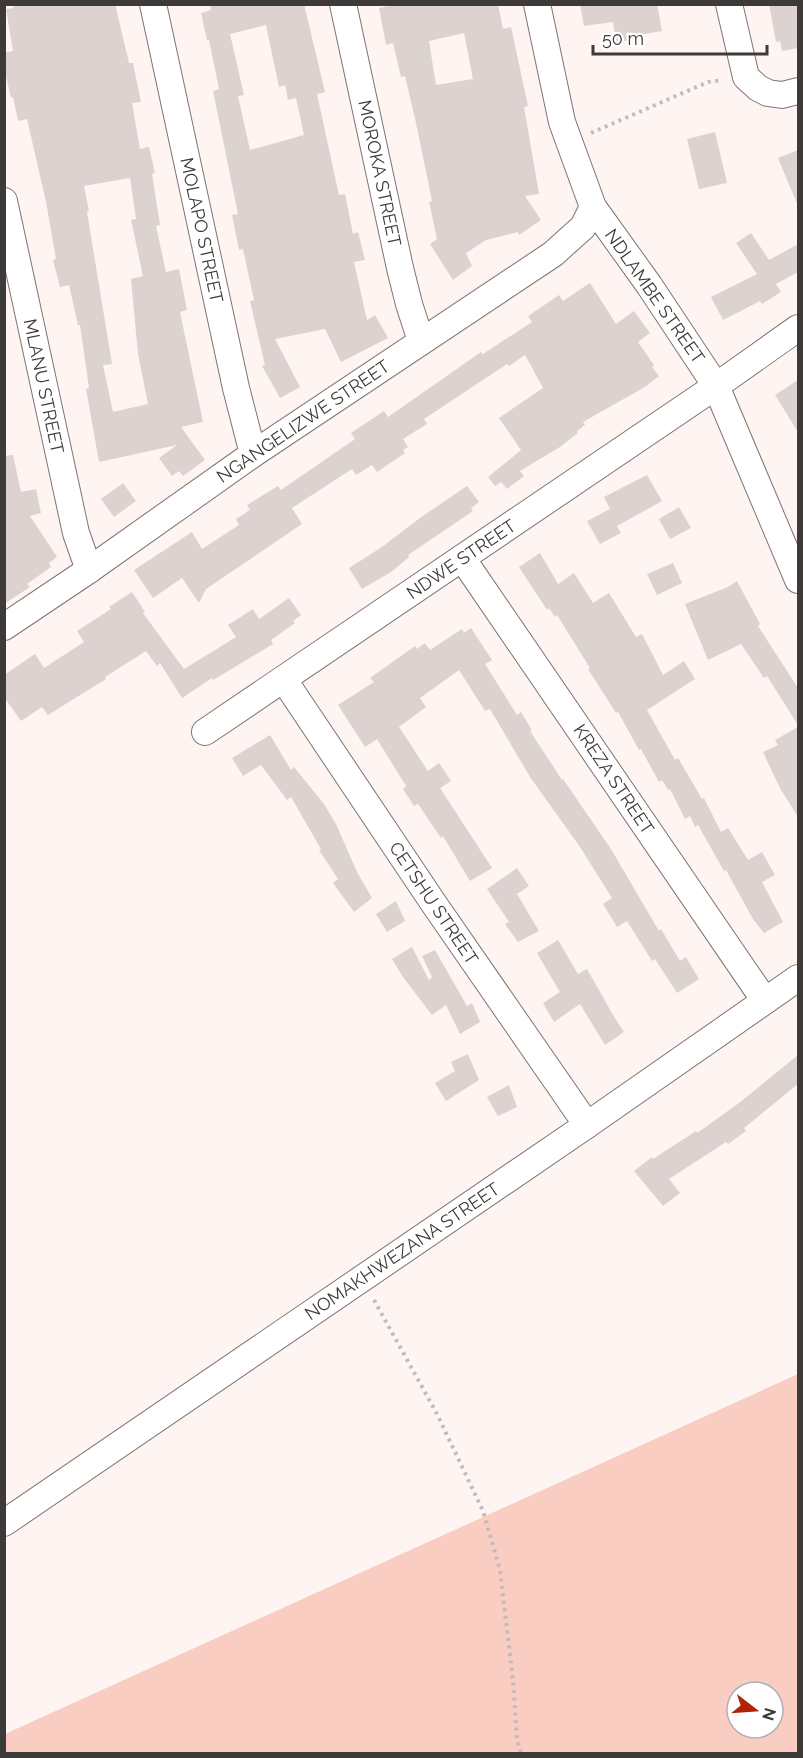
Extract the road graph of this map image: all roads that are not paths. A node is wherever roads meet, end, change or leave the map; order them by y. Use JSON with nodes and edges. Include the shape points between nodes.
{"nodes":[{"id":1,"x":153,"y":4,"type":"edge"},
{"id":2,"x":343,"y":4,"type":"edge"},
{"id":3,"x":537,"y":4,"type":"edge"},
{"id":4,"x":729,"y":4,"type":"edge"},
{"id":5,"x":798,"y":91,"type":"edge"},
{"id":6,"x":4,"y":201,"type":"edge"},
{"id":7,"x":593,"y":207,"type":"junction"},
{"id":8,"x":798,"y":328,"type":"edge"},
{"id":9,"x":421,"y":340,"type":"junction"},
{"id":10,"x":716,"y":386,"type":"junction"},
{"id":11,"x":253,"y":454,"type":"junction"},
{"id":12,"x":462,"y":558,"type":"junction"},
{"id":13,"x":89,"y":570,"type":"junction"},
{"id":14,"x":798,"y":580,"type":"edge"},
{"id":15,"x":4,"y":627,"type":"edge"},
{"id":16,"x":284,"y":680,"type":"junction"},
{"id":17,"x":205,"y":732,"type":"dead end"},
{"id":18,"x":798,"y":978,"type":"edge"},
{"id":19,"x":765,"y":1001,"type":"junction"},
{"id":20,"x":587,"y":1125,"type":"junction"},
{"id":21,"x":4,"y":1523,"type":"edge"}],
"edges":[{"from":1,"to":11,"type":"street","name":"MOLAPO STREET"},
{"from":2,"to":9,"type":"street","name":"MOROKA STREET","via":[[400,268]]},
{"from":3,"to":7,"type":"street","name":"NDLAMBE STREET","via":[[560,112]]},
{"from":4,"to":5,"type":"street","via":[[746,77],[768,93]]},
{"from":6,"to":13,"type":"street","name":"MLANU STREET","via":[[76,534]]},
{"from":7,"to":9,"type":"street","name":"NGANGELIZWE STREET","via":[[583,227],[553,254]]},
{"from":7,"to":10,"type":"street","name":"NDLAMBE STREET"},
{"from":8,"to":10,"type":"street","name":"NDWE STREET"},
{"from":9,"to":11,"type":"street","name":"NGANGELIZWE STREET"},
{"from":10,"to":12,"type":"street","name":"NDWE STREET"},
{"from":10,"to":14,"type":"street","name":"NDLAMBE STREET"},
{"from":11,"to":13,"type":"street","name":"NGANGELIZWE STREET"},
{"from":12,"to":16,"type":"street","name":"NDWE STREET"},
{"from":12,"to":19,"type":"street","name":"KREZA STREET"},
{"from":13,"to":15,"type":"street","name":"NGANGELIZWE STREET"},
{"from":16,"to":17,"type":"street","name":"NDWE STREET"},
{"from":16,"to":20,"type":"street","name":"CETSHU STREET"},
{"from":18,"to":19,"type":"street","name":"NOMAKHWEZANA STREET"},
{"from":19,"to":20,"type":"street","name":"NOMAKHWEZANA STREET"},
{"from":20,"to":21,"type":"street","name":"NOMAKHWEZANA STREET"}]}
